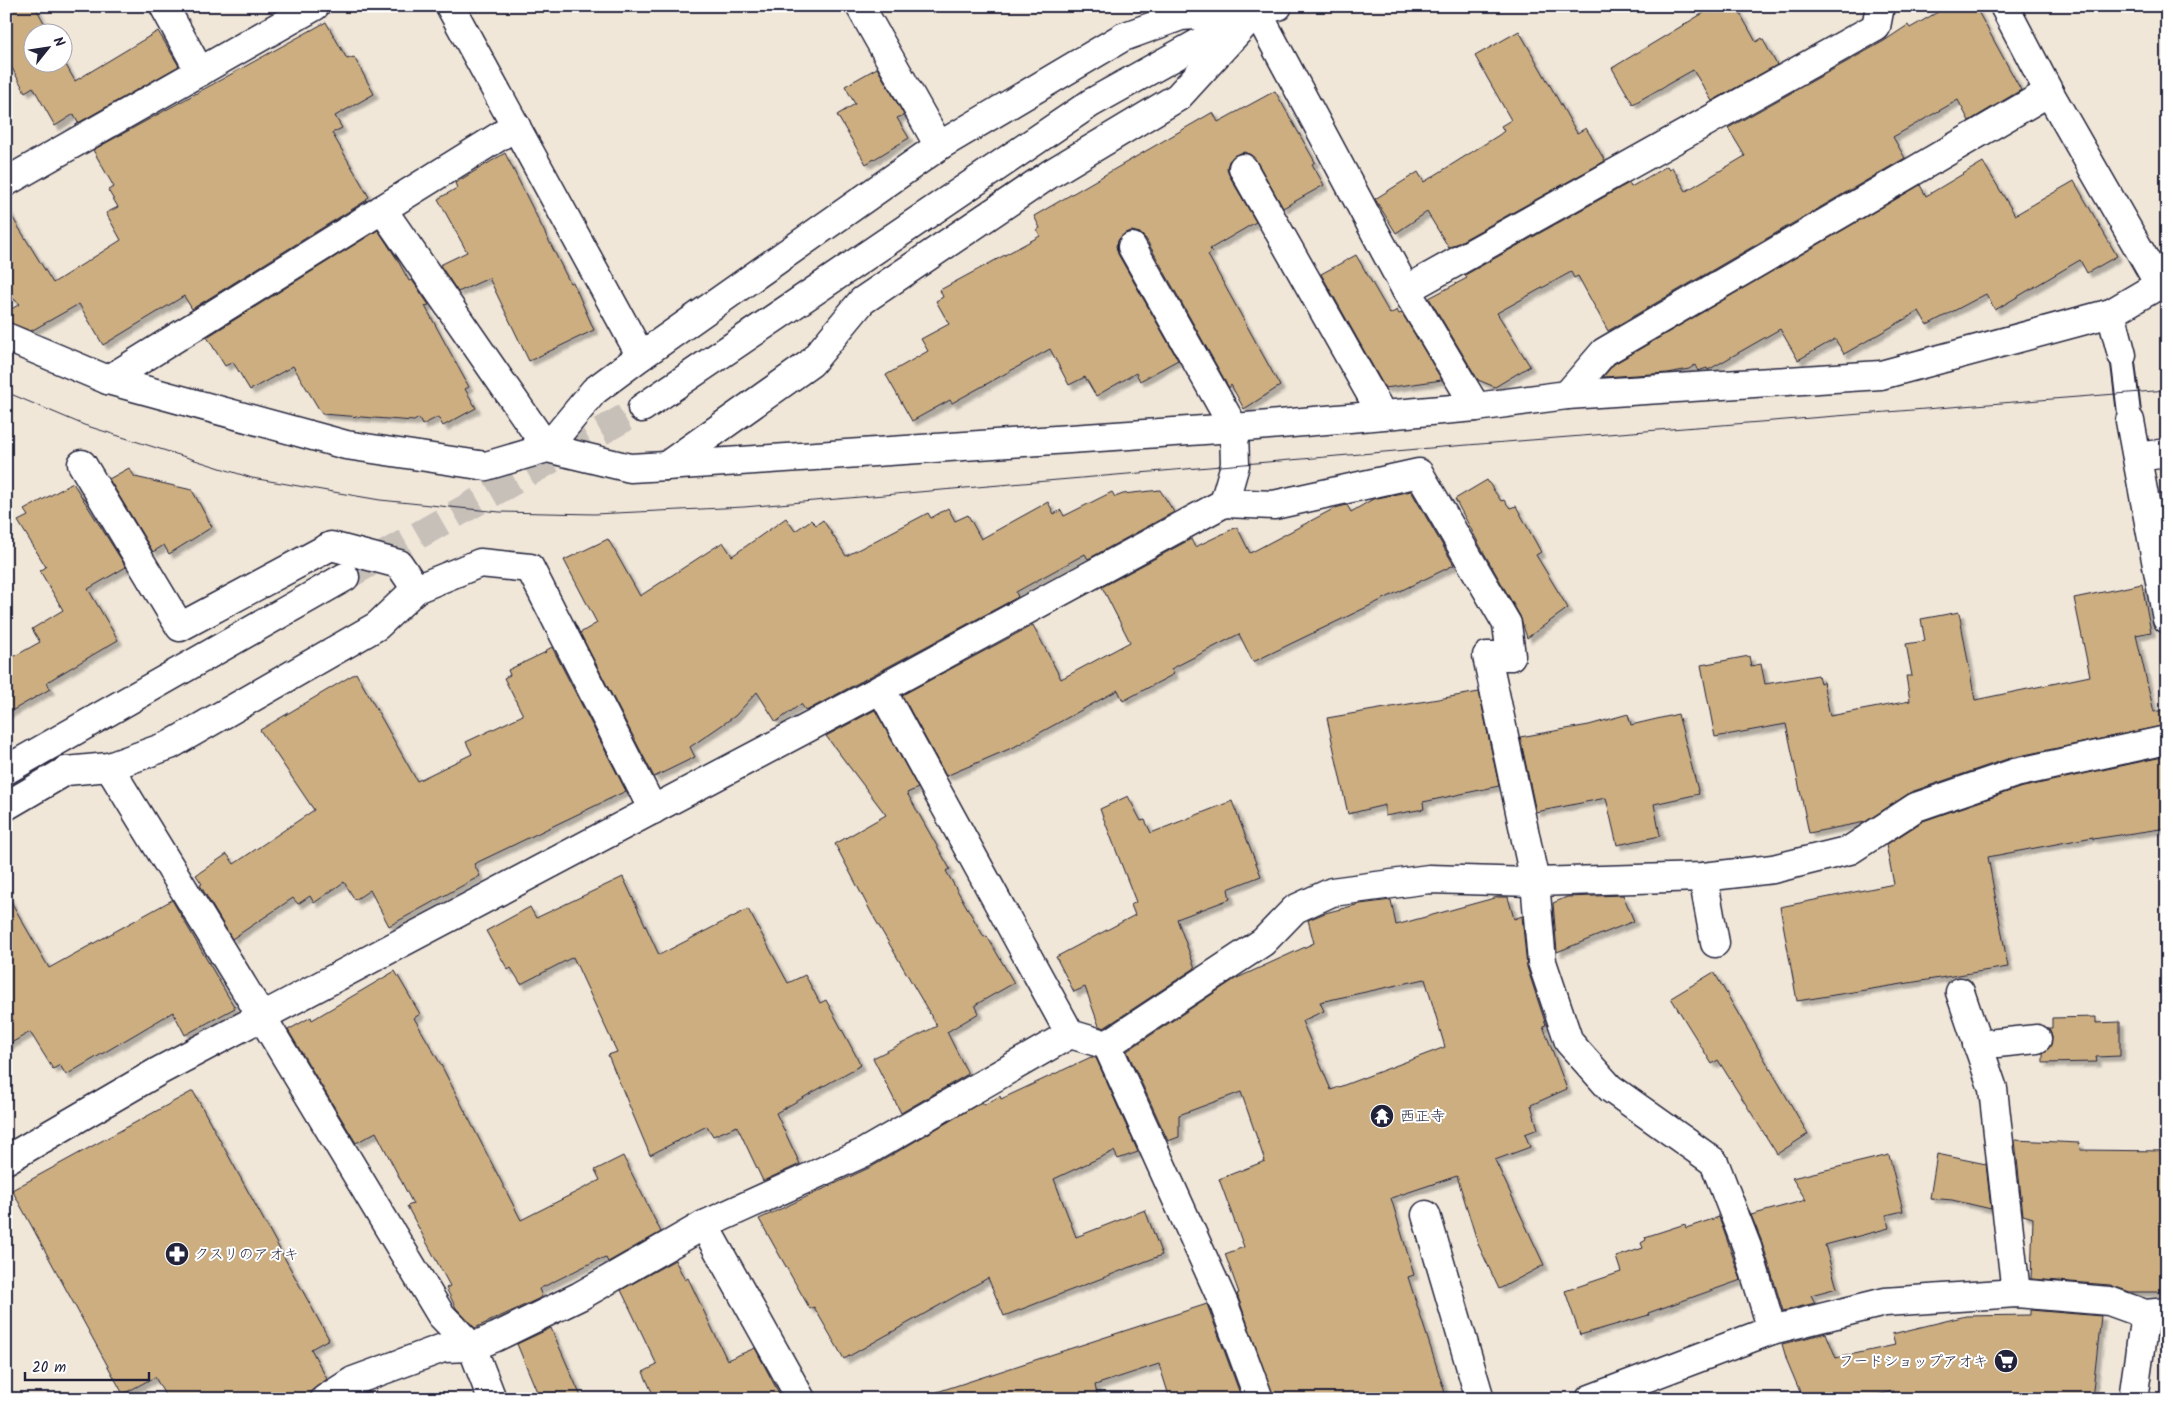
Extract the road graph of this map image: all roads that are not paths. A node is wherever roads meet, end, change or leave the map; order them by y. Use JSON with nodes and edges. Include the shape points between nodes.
{"nodes":[{"id":1,"x":164,"y":6,"type":"edge"},
{"id":2,"x":315,"y":6,"type":"edge"},
{"id":3,"x":450,"y":6,"type":"edge"},
{"id":4,"x":860,"y":6,"type":"edge"},
{"id":5,"x":1880,"y":6,"type":"edge"},
{"id":6,"x":2004,"y":6,"type":"edge"},
{"id":7,"x":1263,"y":8,"type":"edge"},
{"id":8,"x":200,"y":72,"type":"junction"},
{"id":9,"x":2049,"y":92,"type":"junction"},
{"id":10,"x":516,"y":126,"type":"junction"},
{"id":11,"x":938,"y":146,"type":"junction"},
{"id":12,"x":1243,"y":168,"type":"dead end"},
{"id":13,"x":6,"y":182,"type":"edge"},
{"id":14,"x":382,"y":209,"type":"junction"},
{"id":15,"x":1132,"y":247,"type":"dead end"},
{"id":16,"x":2163,"y":282,"type":"edge"},
{"id":17,"x":1406,"y":290,"type":"junction"},
{"id":18,"x":2111,"y":313,"type":"junction"},
{"id":19,"x":6,"y":337,"type":"edge"},
{"id":20,"x":2122,"y":355,"type":"joint"},
{"id":21,"x":641,"y":356,"type":"junction"},
{"id":22,"x":108,"y":380,"type":"junction"},
{"id":23,"x":1567,"y":395,"type":"junction"},
{"id":24,"x":1476,"y":407,"type":"junction"},
{"id":25,"x":642,"y":408,"type":"tunnel mouth"},
{"id":26,"x":1382,"y":414,"type":"junction"},
{"id":27,"x":2130,"y":421,"type":"joint"},
{"id":28,"x":1234,"y":428,"type":"junction"},
{"id":29,"x":547,"y":448,"type":"junction"},
{"id":30,"x":2167,"y":453,"type":"edge"},
{"id":31,"x":2136,"y":457,"type":"junction"},
{"id":32,"x":82,"y":464,"type":"dead end"},
{"id":33,"x":666,"y":466,"type":"junction"},
{"id":34,"x":1224,"y":503,"type":"junction"},
{"id":35,"x":345,"y":576,"type":"tunnel mouth"},
{"id":36,"x":416,"y":589,"type":"junction"},
{"id":37,"x":2167,"y":618,"type":"edge"},
{"id":38,"x":881,"y":689,"type":"junction"},
{"id":39,"x":2167,"y":740,"type":"edge"},
{"id":40,"x":109,"y":767,"type":"junction"},
{"id":41,"x":6,"y":770,"type":"edge"},
{"id":42,"x":6,"y":806,"type":"edge"},
{"id":43,"x":653,"y":810,"type":"junction"},
{"id":44,"x":1703,"y":877,"type":"junction"},
{"id":45,"x":1535,"y":882,"type":"junction"},
{"id":46,"x":1715,"y":943,"type":"dead end"},
{"id":47,"x":1960,"y":992,"type":"dead end"},
{"id":48,"x":262,"y":1016,"type":"junction"},
{"id":49,"x":1070,"y":1034,"type":"junction"},
{"id":50,"x":2037,"y":1038,"type":"dead end"},
{"id":51,"x":1107,"y":1045,"type":"junction"},
{"id":52,"x":1977,"y":1045,"type":"junction"},
{"id":53,"x":6,"y":1160,"type":"edge"},
{"id":54,"x":1426,"y":1215,"type":"dead end"},
{"id":55,"x":704,"y":1225,"type":"junction"},
{"id":56,"x":2016,"y":1293,"type":"junction"},
{"id":57,"x":2156,"y":1313,"type":"edge"},
{"id":58,"x":1772,"y":1330,"type":"junction"},
{"id":59,"x":472,"y":1347,"type":"junction"},
{"id":60,"x":324,"y":1399,"type":"edge"},
{"id":61,"x":492,"y":1399,"type":"edge"},
{"id":62,"x":802,"y":1399,"type":"edge"},
{"id":63,"x":1259,"y":1399,"type":"edge"},
{"id":64,"x":1480,"y":1399,"type":"edge"},
{"id":65,"x":1590,"y":1399,"type":"edge"},
{"id":66,"x":2133,"y":1399,"type":"edge"}],
"edges":[{"from":1,"to":8,"type":"street"},
{"from":2,"to":8,"type":"street"},
{"from":3,"to":10,"type":"street"},
{"from":4,"to":11,"type":"street"},
{"from":5,"to":17,"type":"street","via":[[1876,27]]},
{"from":6,"to":9,"type":"street"},
{"from":7,"to":11,"type":"street","via":[[1181,16],[1123,37]]},
{"from":7,"to":17,"type":"street"},
{"from":7,"to":25,"type":"street","via":[[1090,103]]},
{"from":7,"to":33,"type":"street","via":[[1178,97],[1050,174],[862,301],[810,363]]},
{"from":8,"to":13,"type":"street"},
{"from":9,"to":16,"type":"street"},
{"from":9,"to":23,"type":"street","via":[[1604,352]]},
{"from":10,"to":14,"type":"street"},
{"from":10,"to":21,"type":"street"},
{"from":11,"to":21,"type":"street"},
{"from":12,"to":26,"type":"street"},
{"from":14,"to":22,"type":"street"},
{"from":14,"to":29,"type":"street"},
{"from":15,"to":28,"type":"street"},
{"from":16,"to":18,"type":"street"},
{"from":17,"to":24,"type":"street"},
{"from":18,"to":20,"type":"street"},
{"from":18,"to":23,"type":"street","via":[[1881,375]]},
{"from":19,"to":22,"type":"street"},
{"from":20,"to":27,"type":"lane"},
{"from":21,"to":29,"type":"street","via":[[594,391]]},
{"from":22,"to":29,"type":"street","via":[[365,448],[486,466]]},
{"from":23,"to":24,"type":"street"},
{"from":24,"to":26,"type":"street"},
{"from":26,"to":28,"type":"street"},
{"from":27,"to":31,"type":"street"},
{"from":28,"to":33,"type":"street"},
{"from":28,"to":34,"type":"street","via":[[1235,465]]},
{"from":29,"to":33,"type":"street","via":[[630,468]]},
{"from":30,"to":31,"type":"street"},
{"from":31,"to":37,"type":"street"},
{"from":32,"to":36,"type":"street","via":[[180,627],[331,546],[399,564]]},
{"from":34,"to":38,"type":"street"},
{"from":34,"to":45,"type":"street","via":[[1274,505],[1419,473],[1507,624],[1511,656],[1487,656]]},
{"from":35,"to":41,"type":"street"},
{"from":36,"to":40,"type":"street","via":[[377,626],[343,646],[170,746]]},
{"from":36,"to":43,"type":"street","via":[[480,563],[530,568]]},
{"from":38,"to":43,"type":"street"},
{"from":38,"to":49,"type":"street"},
{"from":39,"to":44,"type":"street","via":[[2015,773],[1916,807],[1850,850],[1773,869]]},
{"from":40,"to":42,"type":"street","via":[[66,771]]},
{"from":40,"to":48,"type":"street"},
{"from":43,"to":48,"type":"street"},
{"from":44,"to":45,"type":"street"},
{"from":44,"to":46,"type":"street"},
{"from":45,"to":51,"type":"street","via":[[1429,879],[1332,892],[1295,909],[1263,942]]},
{"from":45,"to":58,"type":"street","via":[[1542,962],[1570,1042],[1610,1088],[1714,1162],[1747,1246]]},
{"from":47,"to":52,"type":"street"},
{"from":48,"to":53,"type":"street","via":[[159,1071]]},
{"from":48,"to":59,"type":"street","via":[[441,1315]]},
{"from":49,"to":51,"type":"street"},
{"from":49,"to":55,"type":"street","via":[[865,1152]]},
{"from":50,"to":52,"type":"street"},
{"from":51,"to":63,"type":"street","via":[[1224,1304]]},
{"from":52,"to":56,"type":"street","via":[[1993,1089]]},
{"from":54,"to":64,"type":"street"},
{"from":55,"to":59,"type":"street","via":[[580,1296]]},
{"from":55,"to":62,"type":"street"},
{"from":56,"to":57,"type":"street","via":[[2110,1301]]},
{"from":56,"to":58,"type":"street","via":[[1885,1302]]},
{"from":57,"to":66,"type":"street"},
{"from":58,"to":65,"type":"street"},
{"from":59,"to":60,"type":"street","via":[[443,1348],[353,1381]]},
{"from":59,"to":61,"type":"street"}]}
